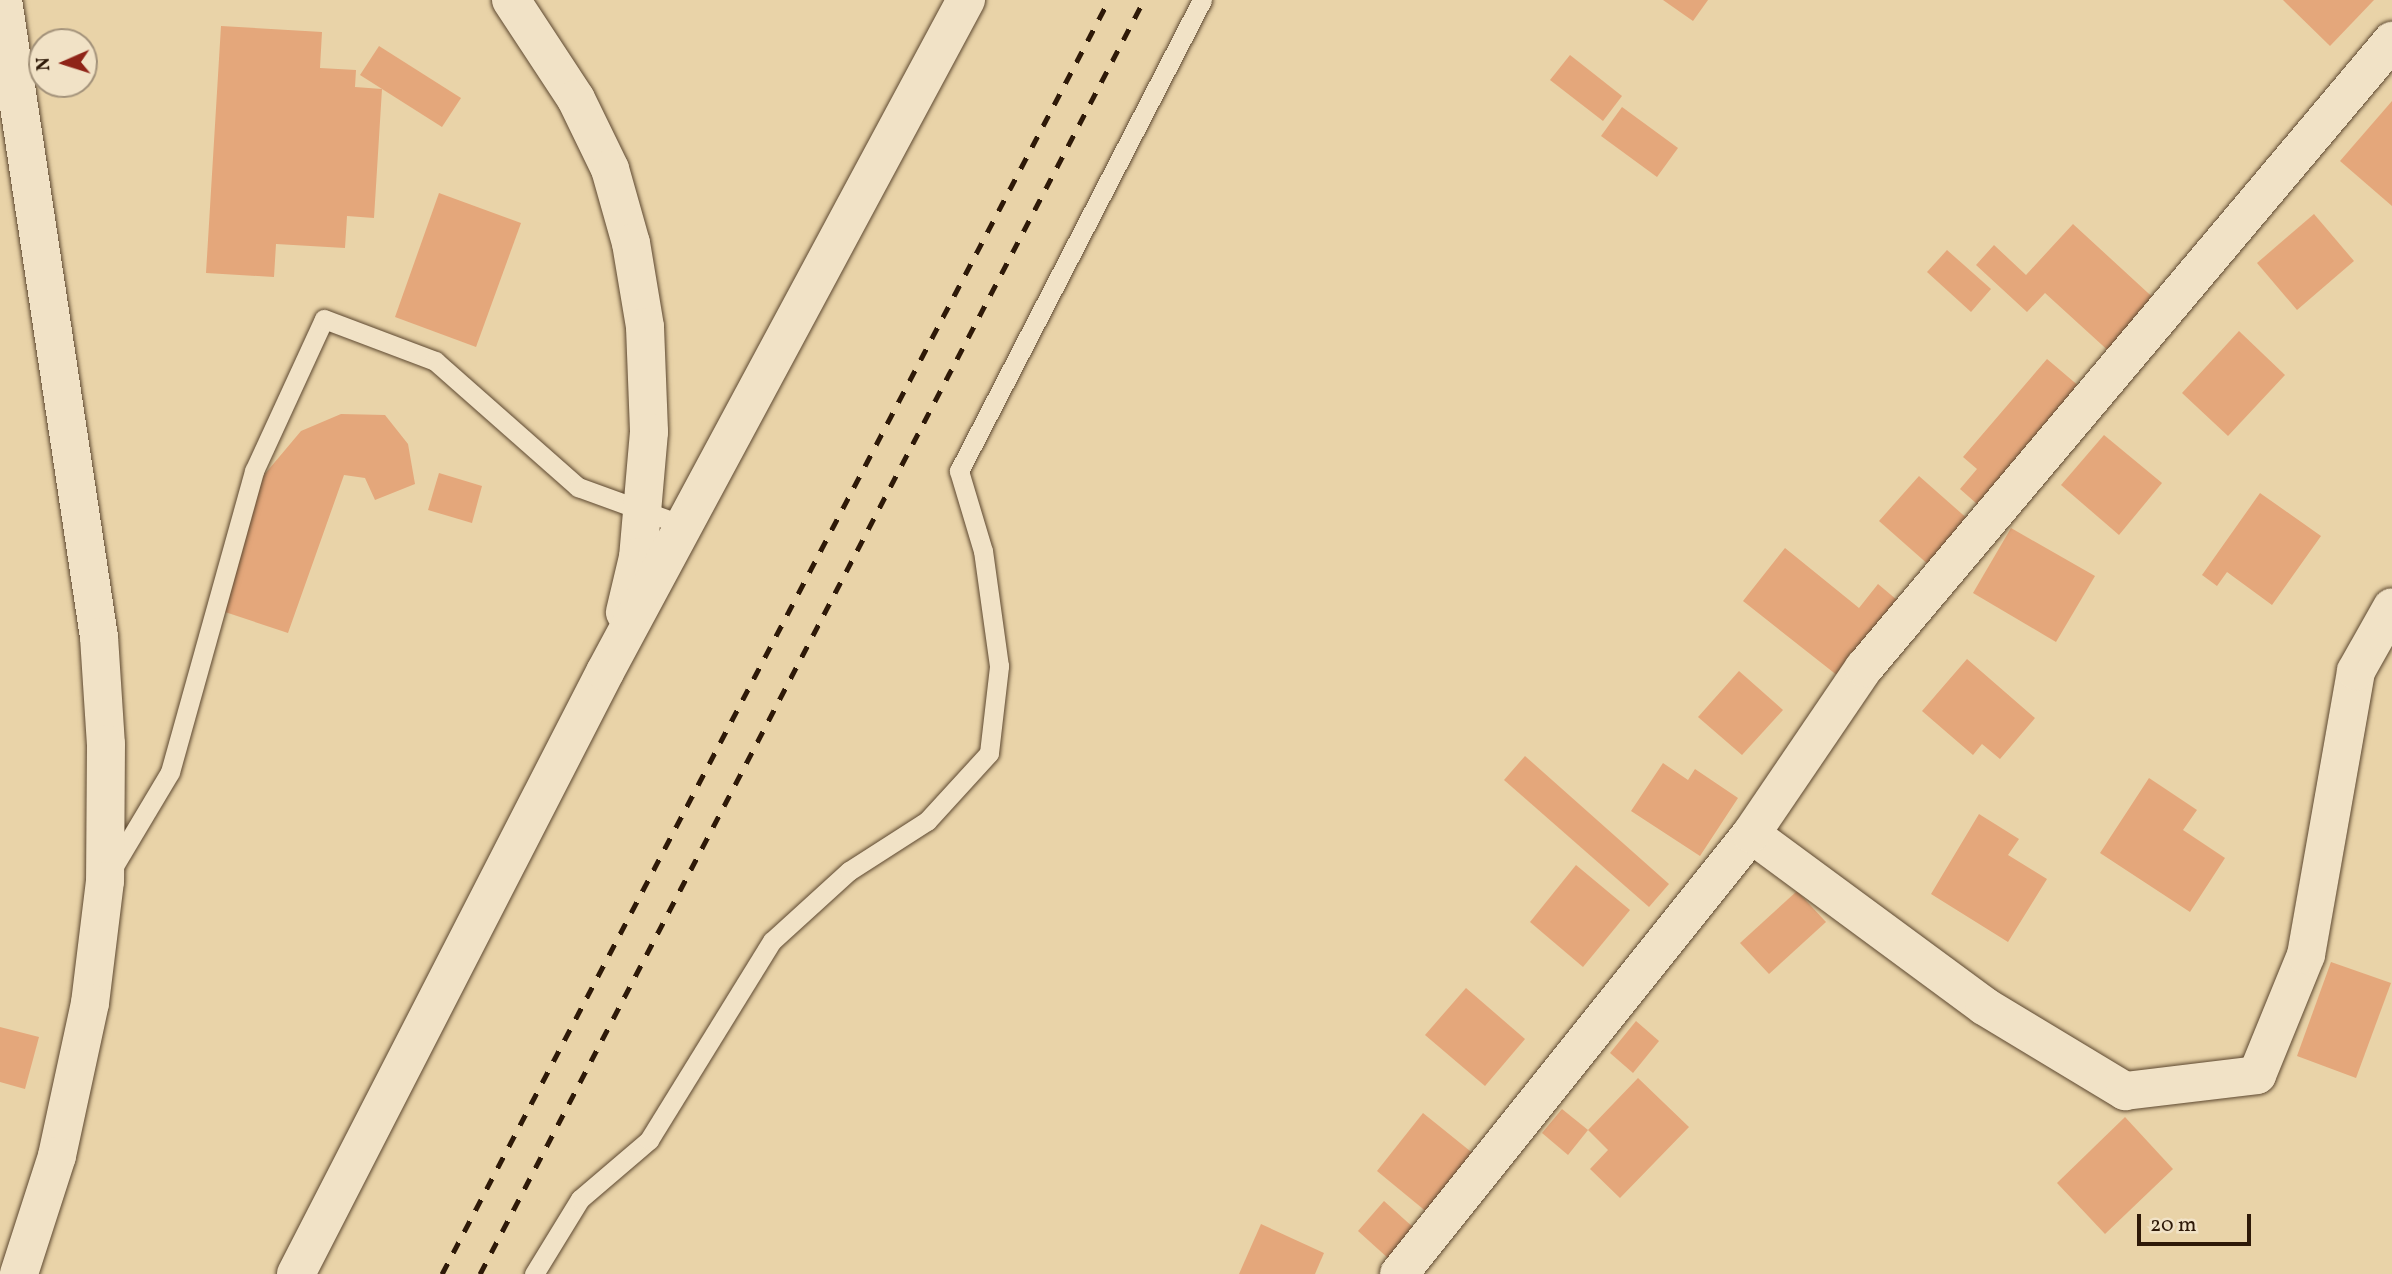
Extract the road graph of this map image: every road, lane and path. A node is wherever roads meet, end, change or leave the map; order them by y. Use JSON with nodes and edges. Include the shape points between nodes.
{"nodes":[{"id":1,"x":2,"y":0,"type":"edge"},
{"id":2,"x":512,"y":0,"type":"edge"},
{"id":3,"x":966,"y":0,"type":"edge"},
{"id":4,"x":1202,"y":0,"type":"edge"},
{"id":5,"x":2392,"y":41,"type":"edge"},
{"id":6,"x":644,"y":513,"type":"junction"},
{"id":7,"x":688,"y":527,"type":"junction"},
{"id":8,"x":2392,"y":607,"type":"edge"},
{"id":9,"x":605,"y":672,"type":"junction"},
{"id":10,"x":1751,"y":834,"type":"junction"},
{"id":11,"x":105,"y":881,"type":"junction"},
{"id":12,"x":19,"y":1274,"type":"edge"},
{"id":13,"x":296,"y":1274,"type":"edge"},
{"id":14,"x":534,"y":1274,"type":"edge"},
{"id":15,"x":1399,"y":1274,"type":"edge"}],
"edges":[{"from":1,"to":11,"type":"main road","via":[[99,637]]},
{"from":2,"to":6,"type":"main road","via":[[599,145],[631,243],[645,327],[649,432]]},
{"from":3,"to":7,"type":"main road"},
{"from":4,"to":14,"type":"lane","via":[[959,471],[983,551],[999,666],[989,752],[927,821],[849,871],[772,941],[649,1140],[580,1199]]},
{"from":5,"to":10,"type":"main road","via":[[1864,668]]},
{"from":6,"to":7,"type":"lane"},
{"from":6,"to":9,"type":"main road","via":[[626,607]]},
{"from":6,"to":11,"type":"lane","via":[[578,487],[435,361],[324,319],[254,471],[170,772]]},
{"from":7,"to":9,"type":"main road"},
{"from":8,"to":10,"type":"main road","via":[[2356,670],[2306,955],[2257,1075],[2125,1091],[1984,1006]]},
{"from":9,"to":13,"type":"main road"},
{"from":10,"to":15,"type":"main road"},
{"from":11,"to":12,"type":"main road","via":[[90,1003],[63,1130]]}]}
